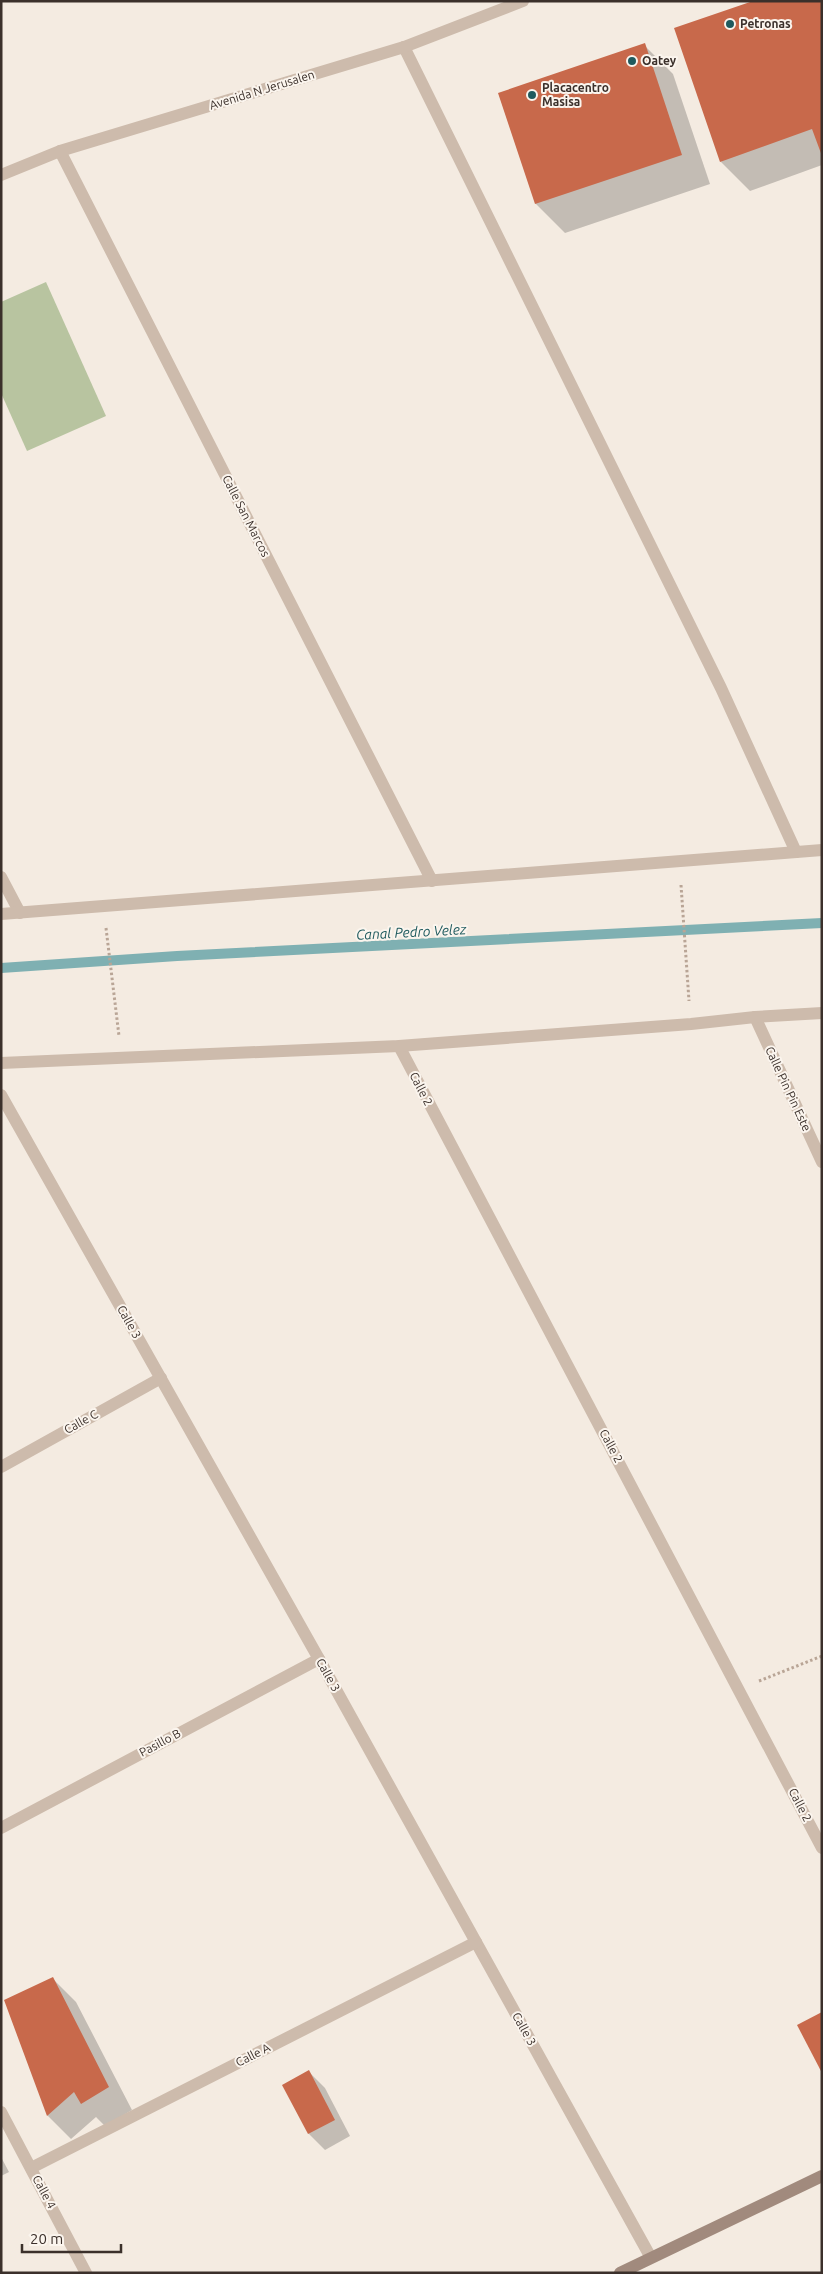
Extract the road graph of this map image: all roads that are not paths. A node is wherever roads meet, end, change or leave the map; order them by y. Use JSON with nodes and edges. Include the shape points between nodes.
{"nodes":[{"id":1,"x":523,"y":1,"type":"edge"},
{"id":2,"x":404,"y":48,"type":"junction"},
{"id":3,"x":60,"y":151,"type":"junction"},
{"id":4,"x":1,"y":175,"type":"edge"},
{"id":5,"x":822,"y":850,"type":"edge"},
{"id":6,"x":796,"y":852,"type":"junction"},
{"id":7,"x":1,"y":877,"type":"edge"},
{"id":8,"x":432,"y":881,"type":"junction"},
{"id":9,"x":20,"y":913,"type":"junction"},
{"id":10,"x":1,"y":914,"type":"edge"},
{"id":11,"x":822,"y":1014,"type":"edge"},
{"id":12,"x":755,"y":1016,"type":"junction"},
{"id":13,"x":399,"y":1046,"type":"junction"},
{"id":14,"x":1,"y":1063,"type":"edge"},
{"id":15,"x":1,"y":1095,"type":"edge"},
{"id":16,"x":822,"y":1162,"type":"edge"},
{"id":17,"x":161,"y":1378,"type":"junction"},
{"id":18,"x":1,"y":1467,"type":"edge"},
{"id":19,"x":320,"y":1659,"type":"junction"},
{"id":20,"x":1,"y":1828,"type":"edge"},
{"id":21,"x":822,"y":1848,"type":"edge"},
{"id":22,"x":476,"y":1942,"type":"junction"},
{"id":23,"x":1,"y":2112,"type":"edge"},
{"id":24,"x":31,"y":2168,"type":"junction"},
{"id":25,"x":822,"y":2176,"type":"edge"},
{"id":26,"x":650,"y":2256,"type":"junction"},
{"id":27,"x":86,"y":2273,"type":"edge"},
{"id":28,"x":620,"y":2273,"type":"edge"}],
"edges":[{"from":1,"to":2,"type":"street","name":"Avenida N Jerusalen"},
{"from":2,"to":3,"type":"street","name":"Avenida N Jerusalen"},
{"from":2,"to":6,"type":"street","via":[[716,679]]},
{"from":3,"to":4,"type":"street","name":"Avenida N Jerusalen"},
{"from":3,"to":8,"type":"street","name":"Calle San Marcos"},
{"from":5,"to":6,"type":"street"},
{"from":6,"to":8,"type":"street"},
{"from":7,"to":9,"type":"street"},
{"from":8,"to":9,"type":"street"},
{"from":9,"to":10,"type":"street"},
{"from":11,"to":12,"type":"street"},
{"from":12,"to":13,"type":"street","via":[[691,1024]]},
{"from":12,"to":16,"type":"street","name":"Calle Pin Pin Este"},
{"from":13,"to":14,"type":"street"},
{"from":13,"to":21,"type":"street","name":"Calle 2"},
{"from":15,"to":17,"type":"street","name":"Calle 3"},
{"from":17,"to":18,"type":"street","name":"Calle C"},
{"from":17,"to":19,"type":"street","name":"Calle 3"},
{"from":19,"to":20,"type":"street","name":"Pasillo B"},
{"from":19,"to":22,"type":"street","name":"Calle 3"},
{"from":22,"to":24,"type":"street","name":"Calle A"},
{"from":22,"to":26,"type":"street","name":"Calle 3"},
{"from":23,"to":24,"type":"street","name":"Calle 4"},
{"from":24,"to":27,"type":"street","name":"Calle 4"},
{"from":25,"to":26,"type":"main road"},
{"from":26,"to":28,"type":"main road"}]}
